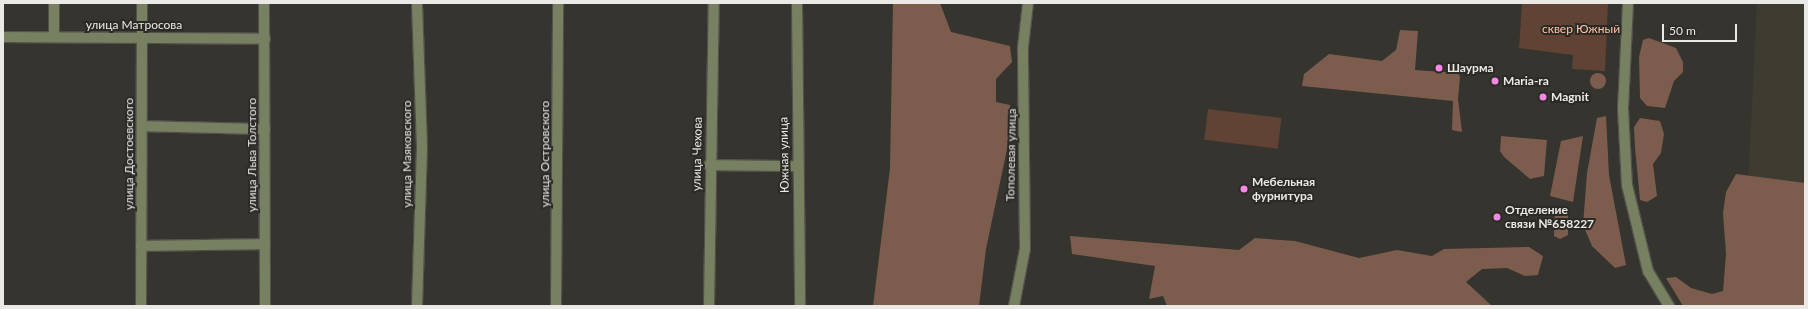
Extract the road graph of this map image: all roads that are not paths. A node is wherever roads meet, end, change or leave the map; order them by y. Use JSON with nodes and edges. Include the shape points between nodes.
{"nodes":[{"id":1,"x":54,"y":3,"type":"edge"},
{"id":2,"x":142,"y":3,"type":"edge"},
{"id":3,"x":264,"y":3,"type":"edge"},
{"id":4,"x":418,"y":3,"type":"edge"},
{"id":5,"x":558,"y":3,"type":"edge"},
{"id":6,"x":714,"y":3,"type":"edge"},
{"id":7,"x":797,"y":3,"type":"edge"},
{"id":8,"x":1028,"y":3,"type":"edge"},
{"id":9,"x":1628,"y":3,"type":"edge"},
{"id":10,"x":3,"y":37,"type":"edge"},
{"id":11,"x":54,"y":37,"type":"junction"},
{"id":12,"x":142,"y":38,"type":"junction"},
{"id":13,"x":264,"y":38,"type":"junction"},
{"id":14,"x":142,"y":126,"type":"junction"},
{"id":15,"x":265,"y":129,"type":"junction"},
{"id":16,"x":709,"y":165,"type":"junction"},
{"id":17,"x":797,"y":166,"type":"junction"},
{"id":18,"x":265,"y":244,"type":"junction"},
{"id":19,"x":142,"y":246,"type":"junction"},
{"id":20,"x":142,"y":306,"type":"edge"},
{"id":21,"x":264,"y":306,"type":"edge"},
{"id":22,"x":417,"y":306,"type":"edge"},
{"id":23,"x":556,"y":306,"type":"edge"},
{"id":24,"x":709,"y":306,"type":"edge"},
{"id":25,"x":800,"y":306,"type":"edge"},
{"id":26,"x":1014,"y":306,"type":"edge"},
{"id":27,"x":1669,"y":306,"type":"edge"}],
"edges":[{"from":1,"to":11,"type":"street"},
{"from":2,"to":12,"type":"street","name":"улица Достоевского"},
{"from":3,"to":13,"type":"street","name":"улица Льва Толстого"},
{"from":4,"to":22,"type":"street","name":"улица Маяковского","via":[[422,147]]},
{"from":5,"to":23,"type":"street","name":"улица Островского"},
{"from":6,"to":16,"type":"street","name":"улица Чехова"},
{"from":7,"to":17,"type":"street","name":"Южная улица"},
{"from":8,"to":26,"type":"street","name":"Тополевая улица","via":[[1023,48],[1025,250]]},
{"from":9,"to":27,"type":"street","via":[[1623,109],[1627,185],[1648,271]]},
{"from":10,"to":11,"type":"street","name":"улица Матросова"},
{"from":11,"to":12,"type":"street","name":"улица Матросова"},
{"from":12,"to":13,"type":"street","name":"улица Матросова"},
{"from":12,"to":14,"type":"street","name":"улица Достоевского"},
{"from":13,"to":15,"type":"street","name":"улица Льва Толстого"},
{"from":14,"to":15,"type":"street"},
{"from":14,"to":19,"type":"street","name":"улица Достоевского"},
{"from":15,"to":18,"type":"street","name":"улица Льва Толстого"},
{"from":16,"to":17,"type":"street"},
{"from":16,"to":24,"type":"street","name":"улица Чехова"},
{"from":17,"to":25,"type":"street","name":"Южная улица"},
{"from":18,"to":19,"type":"street"},
{"from":18,"to":21,"type":"street","name":"улица Льва Толстого"},
{"from":19,"to":20,"type":"street","name":"улица Достоевского"}]}
